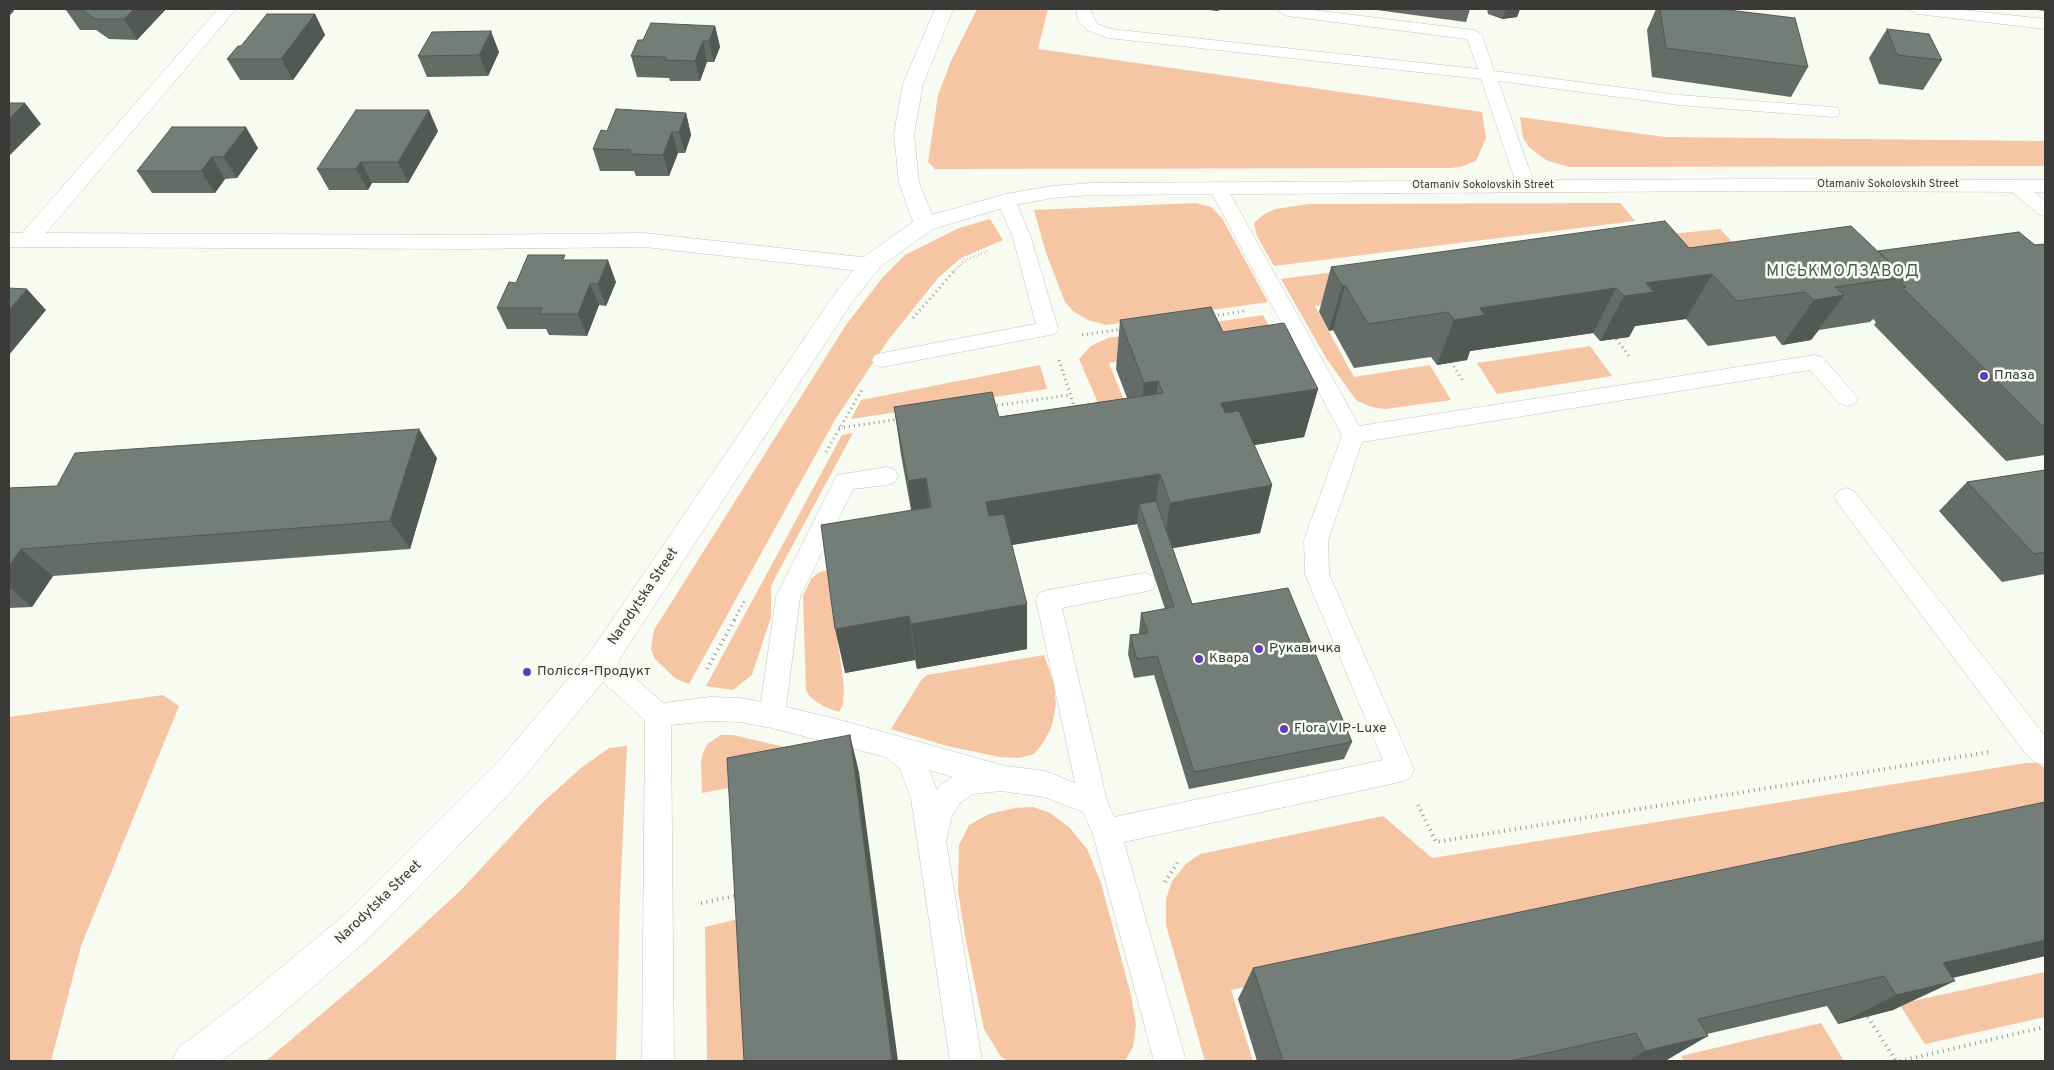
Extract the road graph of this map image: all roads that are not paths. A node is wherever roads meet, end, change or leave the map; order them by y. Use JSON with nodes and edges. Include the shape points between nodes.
{"nodes":[{"id":1,"x":227,"y":9,"type":"edge"},
{"id":2,"x":944,"y":9,"type":"edge"},
{"id":3,"x":1083,"y":9,"type":"edge"},
{"id":4,"x":1288,"y":9,"type":"edge"},
{"id":5,"x":1917,"y":9,"type":"edge"},
{"id":6,"x":2045,"y":24,"type":"edge"},
{"id":7,"x":1488,"y":74,"type":"junction"},
{"id":8,"x":1832,"y":112,"type":"dead end"},
{"id":9,"x":1526,"y":186,"type":"junction"},
{"id":10,"x":2016,"y":186,"type":"junction"},
{"id":11,"x":2045,"y":186,"type":"edge"},
{"id":12,"x":1218,"y":188,"type":"junction"},
{"id":13,"x":1006,"y":200,"type":"junction"},
{"id":14,"x":2045,"y":210,"type":"edge"},
{"id":15,"x":925,"y":224,"type":"junction"},
{"id":16,"x":18,"y":240,"type":"edge"},
{"id":17,"x":870,"y":265,"type":"junction"},
{"id":18,"x":882,"y":360,"type":"road end"},
{"id":19,"x":1848,"y":398,"type":"dead end"},
{"id":20,"x":1352,"y":435,"type":"junction"},
{"id":21,"x":887,"y":476,"type":"dead end"},
{"id":22,"x":1846,"y":497,"type":"dead end"},
{"id":23,"x":1144,"y":583,"type":"dead end"},
{"id":24,"x":600,"y":663,"type":"junction"},
{"id":25,"x":658,"y":715,"type":"junction"},
{"id":26,"x":772,"y":716,"type":"junction"},
{"id":27,"x":895,"y":748,"type":"junction"},
{"id":28,"x":2041,"y":749,"type":"edge"},
{"id":29,"x":1005,"y":779,"type":"junction"},
{"id":30,"x":1093,"y":802,"type":"junction"},
{"id":31,"x":1107,"y":832,"type":"junction"},
{"id":32,"x":933,"y":850,"type":"junction"},
{"id":33,"x":191,"y":1061,"type":"edge"},
{"id":34,"x":658,"y":1061,"type":"edge"},
{"id":35,"x":966,"y":1061,"type":"edge"},
{"id":36,"x":1170,"y":1061,"type":"edge"}],
"edges":[{"from":1,"to":16,"type":"street"},
{"from":2,"to":15,"type":"street","via":[[913,84],[904,134],[909,183]]},
{"from":3,"to":7,"type":"lane","via":[[1092,28],[1108,33]]},
{"from":4,"to":7,"type":"lane","via":[[1474,35]]},
{"from":5,"to":6,"type":"lane"},
{"from":7,"to":8,"type":"lane","via":[[1679,100]]},
{"from":7,"to":9,"type":"lane"},
{"from":9,"to":10,"type":"street","name":"Otamaniv Sokolovskih Street"},
{"from":9,"to":12,"type":"street","name":"Otamaniv Sokolovskih Street"},
{"from":10,"to":11,"type":"street","name":"Otamaniv Sokolovskih Street"},
{"from":10,"to":14,"type":"lane"},
{"from":12,"to":13,"type":"street","name":"Otamaniv Sokolovskih Street","via":[[1052,192]]},
{"from":12,"to":20,"type":"lane"},
{"from":13,"to":15,"type":"street","name":"Otamaniv Sokolovskih Street"},
{"from":13,"to":18,"type":"lane","via":[[1022,238],[1050,334]]},
{"from":15,"to":17,"type":"street","name":"Narodytska Street"},
{"from":16,"to":17,"type":"street","via":[[644,240]]},
{"from":17,"to":24,"type":"street","name":"Narodytska Street","via":[[844,297]]},
{"from":19,"to":20,"type":"lane","via":[[1815,362]]},
{"from":20,"to":31,"type":"lane","via":[[1316,540],[1317,574],[1400,769]]},
{"from":21,"to":26,"type":"lane","via":[[846,481],[788,597]]},
{"from":22,"to":28,"type":"lane"},
{"from":23,"to":30,"type":"lane","via":[[1048,600]]},
{"from":24,"to":25,"type":"lane"},
{"from":24,"to":33,"type":"street","name":"Narodytska Street","via":[[509,772],[355,928],[256,1012]]},
{"from":25,"to":26,"type":"lane","via":[[740,710]]},
{"from":25,"to":34,"type":"lane"},
{"from":26,"to":27,"type":"lane"},
{"from":27,"to":29,"type":"lane"},
{"from":27,"to":32,"type":"lane","via":[[910,760],[918,776]]},
{"from":29,"to":30,"type":"lane","via":[[1045,784]]},
{"from":29,"to":32,"type":"lane","via":[[968,782],[950,794],[938,813]]},
{"from":30,"to":31,"type":"lane"},
{"from":31,"to":36,"type":"lane"},
{"from":32,"to":35,"type":"lane"}]}
